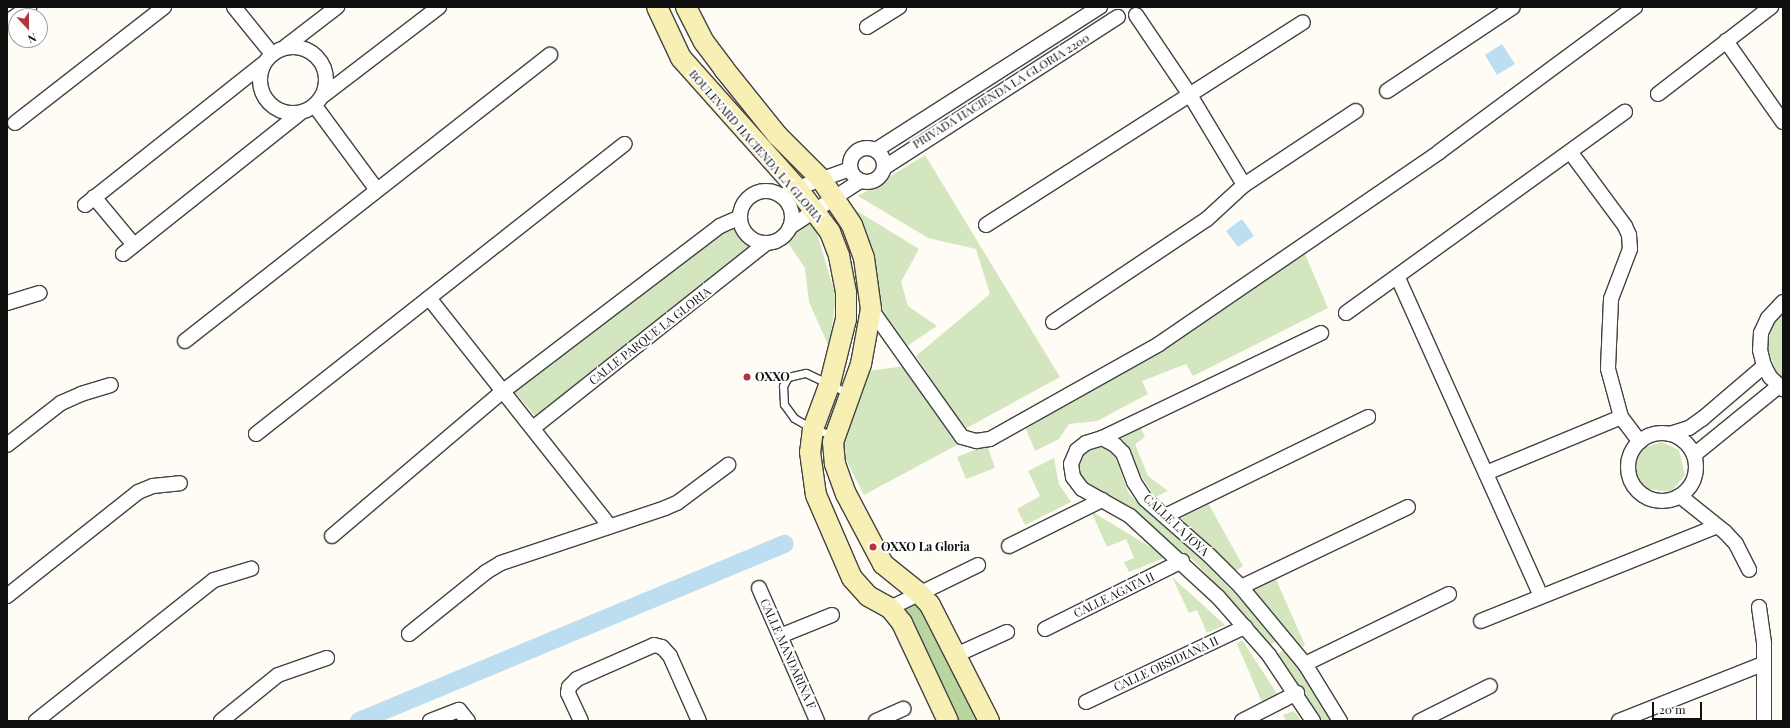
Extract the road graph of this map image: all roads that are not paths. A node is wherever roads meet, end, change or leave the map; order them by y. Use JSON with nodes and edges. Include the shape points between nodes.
{"nodes":[{"id":1,"x":29,"y":7,"type":"edge"},
{"id":2,"x":164,"y":7,"type":"edge"},
{"id":3,"x":234,"y":7,"type":"edge"},
{"id":4,"x":337,"y":7,"type":"edge"},
{"id":5,"x":439,"y":7,"type":"edge"},
{"id":6,"x":657,"y":7,"type":"edge"},
{"id":7,"x":686,"y":7,"type":"edge"},
{"id":8,"x":899,"y":7,"type":"edge"},
{"id":9,"x":1100,"y":7,"type":"edge"},
{"id":10,"x":1107,"y":7,"type":"edge"},
{"id":11,"x":1635,"y":7,"type":"edge"},
{"id":12,"x":1771,"y":7,"type":"edge"},
{"id":13,"x":1509,"y":8,"type":"edge"},
{"id":14,"x":1139,"y":11,"type":"edge"},
{"id":15,"x":1118,"y":17,"type":"junction"},
{"id":16,"x":7,"y":22,"type":"edge"},
{"id":17,"x":1303,"y":22,"type":"dead end"},
{"id":18,"x":867,"y":27,"type":"dead end"},
{"id":19,"x":1726,"y":41,"type":"junction"},
{"id":20,"x":285,"y":47,"type":"junction"},
{"id":21,"x":550,"y":55,"type":"dead end"},
{"id":22,"x":268,"y":59,"type":"junction"},
{"id":23,"x":1387,"y":91,"type":"dead end"},
{"id":24,"x":1658,"y":94,"type":"dead end"},
{"id":25,"x":1190,"y":95,"type":"junction"},
{"id":26,"x":319,"y":101,"type":"junction"},
{"id":27,"x":1356,"y":111,"type":"dead end"},
{"id":28,"x":1625,"y":112,"type":"dead end"},
{"id":29,"x":300,"y":113,"type":"junction"},
{"id":30,"x":1783,"y":122,"type":"edge"},
{"id":31,"x":15,"y":123,"type":"dead end"},
{"id":32,"x":625,"y":144,"type":"dead end"},
{"id":33,"x":876,"y":150,"type":"junction"},
{"id":34,"x":1571,"y":153,"type":"junction"},
{"id":35,"x":885,"y":167,"type":"junction"},
{"id":36,"x":850,"y":169,"type":"junction"},
{"id":37,"x":821,"y":179,"type":"junction"},
{"id":38,"x":860,"y":181,"type":"junction"},
{"id":39,"x":1244,"y":185,"type":"junction"},
{"id":40,"x":377,"y":190,"type":"junction"},
{"id":41,"x":788,"y":191,"type":"junction"},
{"id":42,"x":835,"y":197,"type":"junction"},
{"id":43,"x":815,"y":211,"type":"junction"},
{"id":44,"x":740,"y":217,"type":"junction"},
{"id":45,"x":986,"y":225,"type":"dead end"},
{"id":46,"x":790,"y":227,"type":"junction"},
{"id":47,"x":766,"y":243,"type":"junction"},
{"id":48,"x":1398,"y":278,"type":"junction"},
{"id":49,"x":40,"y":293,"type":"dead end"},
{"id":50,"x":429,"y":298,"type":"junction"},
{"id":51,"x":1783,"y":302,"type":"edge"},
{"id":52,"x":7,"y":303,"type":"edge"},
{"id":53,"x":871,"y":309,"type":"junction"},
{"id":54,"x":1346,"y":313,"type":"dead end"},
{"id":55,"x":1053,"y":322,"type":"dead end"},
{"id":56,"x":1320,"y":333,"type":"dead end"},
{"id":57,"x":184,"y":341,"type":"dead end"},
{"id":58,"x":1764,"y":366,"type":"junction"},
{"id":59,"x":830,"y":383,"type":"junction"},
{"id":60,"x":111,"y":385,"type":"dead end"},
{"id":61,"x":1781,"y":387,"type":"edge"},
{"id":62,"x":502,"y":392,"type":"junction"},
{"id":63,"x":850,"y":394,"type":"junction"},
{"id":64,"x":1368,"y":417,"type":"dead end"},
{"id":65,"x":1622,"y":417,"type":"junction"},
{"id":66,"x":533,"y":428,"type":"junction"},
{"id":67,"x":813,"y":429,"type":"junction"},
{"id":68,"x":256,"y":434,"type":"dead end"},
{"id":69,"x":1670,"y":434,"type":"junction"},
{"id":70,"x":835,"y":436,"type":"junction"},
{"id":71,"x":1102,"y":438,"type":"junction"},
{"id":72,"x":1640,"y":442,"type":"junction"},
{"id":73,"x":7,"y":445,"type":"edge"},
{"id":74,"x":1694,"y":455,"type":"junction"},
{"id":75,"x":728,"y":465,"type":"dead end"},
{"id":76,"x":1486,"y":473,"type":"junction"},
{"id":77,"x":180,"y":482,"type":"dead end"},
{"id":78,"x":1680,"y":496,"type":"junction"},
{"id":79,"x":1102,"y":500,"type":"junction"},
{"id":80,"x":1408,"y":507,"type":"dead end"},
{"id":81,"x":1165,"y":516,"type":"junction"},
{"id":82,"x":610,"y":526,"type":"junction"},
{"id":83,"x":1717,"y":526,"type":"junction"},
{"id":84,"x":332,"y":536,"type":"dead end"},
{"id":85,"x":1009,"y":546,"type":"dead end"},
{"id":86,"x":1182,"y":561,"type":"junction"},
{"id":87,"x":978,"y":565,"type":"dead end"},
{"id":88,"x":251,"y":569,"type":"dead end"},
{"id":89,"x":1749,"y":570,"type":"dead end"},
{"id":90,"x":1241,"y":587,"type":"junction"},
{"id":91,"x":759,"y":588,"type":"dead end"},
{"id":92,"x":919,"y":593,"type":"junction"},
{"id":93,"x":1449,"y":594,"type":"dead end"},
{"id":94,"x":7,"y":596,"type":"edge"},
{"id":95,"x":1541,"y":596,"type":"junction"},
{"id":96,"x":1759,"y":607,"type":"dead end"},
{"id":97,"x":890,"y":608,"type":"junction"},
{"id":98,"x":832,"y":615,"type":"dead end"},
{"id":99,"x":1481,"y":621,"type":"dead end"},
{"id":100,"x":1245,"y":627,"type":"junction"},
{"id":101,"x":1045,"y":629,"type":"dead end"},
{"id":102,"x":1007,"y":632,"type":"dead end"},
{"id":103,"x":409,"y":634,"type":"dead end"},
{"id":104,"x":780,"y":636,"type":"junction"},
{"id":105,"x":1287,"y":641,"type":"junction"},
{"id":106,"x":956,"y":655,"type":"junction"},
{"id":107,"x":1269,"y":655,"type":"junction"},
{"id":108,"x":327,"y":658,"type":"dead end"},
{"id":109,"x":1304,"y":664,"type":"junction"},
{"id":110,"x":1763,"y":664,"type":"junction"},
{"id":111,"x":1490,"y":686,"type":"dead end"},
{"id":112,"x":1297,"y":693,"type":"junction"},
{"id":113,"x":1086,"y":702,"type":"dead end"},
{"id":114,"x":903,"y":709,"type":"dead end"},
{"id":115,"x":36,"y":721,"type":"edge"},
{"id":116,"x":221,"y":721,"type":"edge"},
{"id":117,"x":430,"y":721,"type":"edge"},
{"id":118,"x":468,"y":721,"type":"edge"},
{"id":119,"x":581,"y":721,"type":"edge"},
{"id":120,"x":699,"y":721,"type":"edge"},
{"id":121,"x":817,"y":721,"type":"edge"},
{"id":122,"x":876,"y":721,"type":"edge"},
{"id":123,"x":948,"y":721,"type":"edge"},
{"id":124,"x":988,"y":721,"type":"edge"},
{"id":125,"x":1242,"y":721,"type":"edge"},
{"id":126,"x":1313,"y":721,"type":"edge"},
{"id":127,"x":1340,"y":721,"type":"edge"},
{"id":128,"x":1420,"y":721,"type":"edge"},
{"id":129,"x":1619,"y":721,"type":"edge"},
{"id":130,"x":1764,"y":721,"type":"edge"}],
"edges":[{"from":1,"to":16,"type":"street"},
{"from":2,"to":31,"type":"street"},
{"from":3,"to":22,"type":"street"},
{"from":4,"to":20,"type":"street"},
{"from":5,"to":26,"type":"street"},
{"from":6,"to":41,"type":"street","name":"BOULEVARD HACIENDA LA GLORIA","via":[[681,58]]},
{"from":7,"to":37,"type":"street","via":[[704,42],[724,69],[777,135]]},
{"from":8,"to":18,"type":"street"},
{"from":9,"to":33,"type":"street","name":"PRIVADA HACIENDA LA GLORIA 2200"},
{"from":10,"to":15,"type":"street"},
{"from":11,"to":53,"type":"street","via":[[1439,152],[1159,344],[990,439],[976,441],[962,437]]},
{"from":12,"to":19,"type":"street"},
{"from":13,"to":23,"type":"street"},
{"from":14,"to":15,"type":"street","via":[[1125,18]]},
{"from":14,"to":25,"type":"street"},
{"from":15,"to":35,"type":"street","name":"PRIVADA HACIENDA LA GLORIA 2200"},
{"from":17,"to":25,"type":"street"},
{"from":19,"to":24,"type":"street"},
{"from":19,"to":30,"type":"street"},
{"from":20,"to":22,"type":"street"},
{"from":20,"to":26,"type":"street","via":[[298,46],[310,50],[320,59],[326,70],[327,83]]},
{"from":21,"to":40,"type":"street"},
{"from":22,"to":29,"type":"street","via":[[259,78],[262,93],[271,105],[285,113]]},
{"from":22,"to":29,"type":"street","via":[[89,201],[128,249]]},
{"from":25,"to":39,"type":"street"},
{"from":25,"to":45,"type":"street"},
{"from":26,"to":29,"type":"street"},
{"from":26,"to":40,"type":"street"},
{"from":27,"to":39,"type":"street"},
{"from":28,"to":34,"type":"street"},
{"from":32,"to":50,"type":"street"},
{"from":33,"to":35,"type":"street","via":[[883,157]]},
{"from":33,"to":36,"type":"street","via":[[857,151],[850,162]]},
{"from":34,"to":48,"type":"street"},
{"from":34,"to":65,"type":"street","via":[[1629,235],[1630,248],[1611,299],[1608,340],[1608,369]]},
{"from":35,"to":38,"type":"street","via":[[871,183]]},
{"from":36,"to":37,"type":"street"},
{"from":36,"to":38,"type":"street"},
{"from":37,"to":41,"type":"street"},
{"from":37,"to":42,"type":"street"},
{"from":38,"to":42,"type":"street"},
{"from":39,"to":55,"type":"street","via":[[1207,219]]},
{"from":40,"to":57,"type":"street"},
{"from":41,"to":43,"type":"street","name":"BOULEVARD HACIENDA LA GLORIA"},
{"from":41,"to":44,"type":"street","via":[[758,192],[749,197],[742,206]]},
{"from":41,"to":46,"type":"street"},
{"from":42,"to":43,"type":"street"},
{"from":42,"to":53,"type":"street","via":[[852,226],[864,258]]},
{"from":43,"to":46,"type":"street"},
{"from":43,"to":59,"type":"street","name":"BOULEVARD HACIENDA LA GLORIA","via":[[830,232],[839,256],[846,293],[846,319]]},
{"from":44,"to":47,"type":"street","via":[[747,235]]},
{"from":44,"to":62,"type":"street","via":[[720,226]]},
{"from":46,"to":47,"type":"street","via":[[780,239]]},
{"from":47,"to":66,"type":"street","name":"CALLE PARQUE LA GLORIA"},
{"from":48,"to":54,"type":"street"},
{"from":48,"to":76,"type":"street"},
{"from":49,"to":52,"type":"street"},
{"from":50,"to":62,"type":"street"},
{"from":50,"to":68,"type":"street"},
{"from":51,"to":58,"type":"street","via":[[1768,318],[1761,333],[1760,350]]},
{"from":53,"to":63,"type":"street","via":[[861,364]]},
{"from":56,"to":71,"type":"street"},
{"from":58,"to":61,"type":"street"},
{"from":58,"to":69,"type":"street","via":[[1702,419],[1689,428]]},
{"from":59,"to":63,"type":"lane"},
{"from":59,"to":67,"type":"street","name":"BOULEVARD HACIENDA LA GLORIA"},
{"from":59,"to":67,"type":"lane","via":[[806,374],[796,374],[788,377],[783,386],[782,394],[788,411],[794,418]]},
{"from":60,"to":73,"type":"street","via":[[61,403]]},
{"from":61,"to":74,"type":"street"},
{"from":62,"to":66,"type":"street"},
{"from":62,"to":84,"type":"street"},
{"from":63,"to":70,"type":"street"},
{"from":64,"to":81,"type":"street"},
{"from":65,"to":72,"type":"street"},
{"from":65,"to":76,"type":"street"},
{"from":66,"to":82,"type":"street"},
{"from":67,"to":70,"type":"lane"},
{"from":67,"to":97,"type":"street","name":"BOULEVARD HACIENDA LA GLORIA","via":[[810,452],[816,495],[845,564],[852,578],[868,596]]},
{"from":69,"to":72,"type":"street","via":[[1654,434]]},
{"from":69,"to":74,"type":"street","via":[[1684,442]]},
{"from":70,"to":92,"type":"street","via":[[835,464],[846,494],[873,547],[883,564],[894,575]]},
{"from":71,"to":79,"type":"street","name":"CALLE LA JOYA","via":[[1086,443],[1077,450],[1071,464],[1073,476],[1082,489]]},
{"from":71,"to":81,"type":"street","name":"CALLE LA JOYA","via":[[1123,453],[1134,482],[1145,499]]},
{"from":72,"to":78,"type":"street","via":[[1631,454],[1628,468],[1631,482],[1639,493],[1652,500],[1666,501]]},
{"from":74,"to":78,"type":"street","via":[[1694,478]]},
{"from":75,"to":82,"type":"street","via":[[677,503]]},
{"from":76,"to":95,"type":"street"},
{"from":77,"to":94,"type":"street","via":[[153,486],[138,492]]},
{"from":78,"to":83,"type":"street"},
{"from":79,"to":85,"type":"street"},
{"from":79,"to":86,"type":"street","name":"CALLE LA JOYA","via":[[1130,516]]},
{"from":80,"to":90,"type":"street"},
{"from":81,"to":90,"type":"street","name":"CALLE LA JOYA"},
{"from":82,"to":103,"type":"street","via":[[501,563],[486,572]]},
{"from":83,"to":89,"type":"street","via":[[1736,544]]},
{"from":83,"to":95,"type":"street"},
{"from":86,"to":100,"type":"street","name":"CALLE LA JOYA"},
{"from":86,"to":101,"type":"street","name":"CALLE AGATA II"},
{"from":87,"to":92,"type":"street"},
{"from":88,"to":115,"type":"street","via":[[214,580]]},
{"from":90,"to":105,"type":"street","name":"CALLE LA JOYA"},
{"from":91,"to":104,"type":"street","name":"CALLE MANDARINA F"},
{"from":92,"to":97,"type":"street"},
{"from":92,"to":106,"type":"street","via":[[930,605]]},
{"from":93,"to":109,"type":"street"},
{"from":95,"to":99,"type":"street"},
{"from":96,"to":110,"type":"street"},
{"from":97,"to":123,"type":"street","name":"BOULEVARD HACIENDA LA GLORIA","via":[[902,623]]},
{"from":98,"to":104,"type":"street"},
{"from":100,"to":107,"type":"street","name":"CALLE LA JOYA"},
{"from":100,"to":113,"type":"street","name":"CALLE OBSIDIANA II"},
{"from":102,"to":106,"type":"street"},
{"from":104,"to":121,"type":"street","name":"CALLE MANDARINA F"},
{"from":105,"to":107,"type":"street"},
{"from":105,"to":109,"type":"street","name":"CALLE LA JOYA"},
{"from":106,"to":124,"type":"street"},
{"from":107,"to":112,"type":"street","name":"CALLE LA JOYA"},
{"from":108,"to":116,"type":"street","via":[[278,675]]},
{"from":109,"to":127,"type":"street","name":"CALLE LA JOYA"},
{"from":110,"to":129,"type":"street"},
{"from":110,"to":130,"type":"street"},
{"from":111,"to":128,"type":"street"},
{"from":112,"to":125,"type":"street"},
{"from":112,"to":126,"type":"street","name":"CALLE LA JOYA"},
{"from":114,"to":122,"type":"street"},
{"from":117,"to":118,"type":"street","via":[[459,710]]},
{"from":119,"to":120,"type":"street","via":[[568,693],[569,687],[577,679],[647,648],[662,647],[670,656]]}]}
